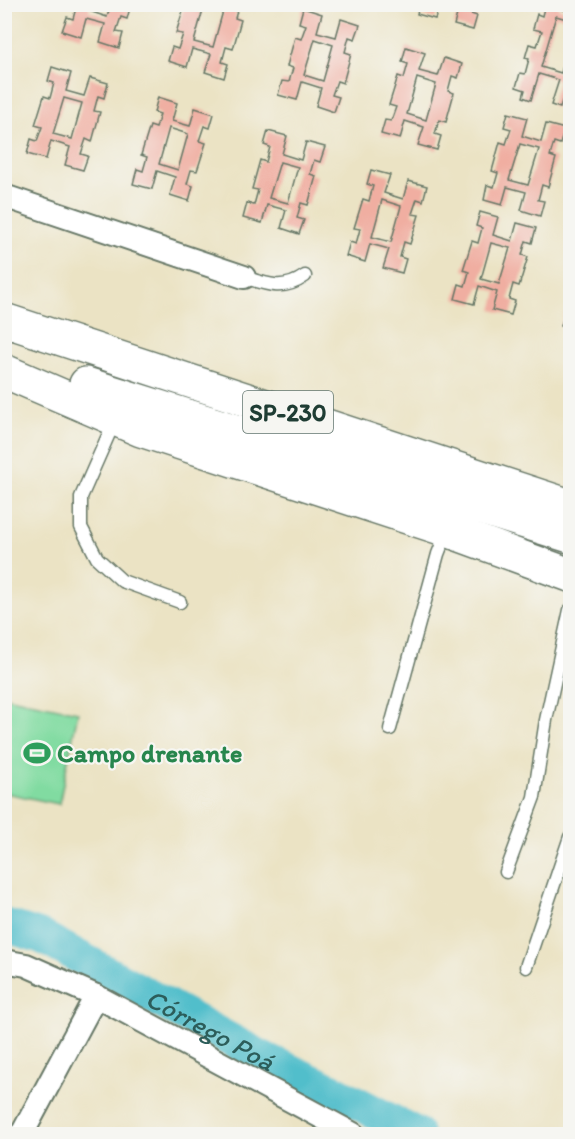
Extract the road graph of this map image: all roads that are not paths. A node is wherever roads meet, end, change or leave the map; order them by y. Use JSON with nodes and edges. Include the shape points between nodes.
{"nodes":[{"id":1,"x":4,"y":196,"type":"edge"},
{"id":2,"x":305,"y":276,"type":"dead end"},
{"id":3,"x":244,"y":277,"type":"joint"},
{"id":4,"x":4,"y":320,"type":"edge"},
{"id":5,"x":4,"y":357,"type":"edge"},
{"id":6,"x":4,"y":371,"type":"edge"},
{"id":7,"x":116,"y":417,"type":"junction"},
{"id":8,"x":570,"y":506,"type":"edge"},
{"id":9,"x":447,"y":530,"type":"junction"},
{"id":10,"x":570,"y":536,"type":"edge"},
{"id":11,"x":570,"y":575,"type":"edge"},
{"id":12,"x":180,"y":602,"type":"dead end"},
{"id":13,"x":570,"y":610,"type":"edge"},
{"id":14,"x":390,"y":729,"type":"dead end"},
{"id":15,"x":570,"y":837,"type":"edge"},
{"id":16,"x":506,"y":872,"type":"dead end"},
{"id":17,"x":4,"y":961,"type":"edge"},
{"id":18,"x":526,"y":967,"type":"dead end"},
{"id":19,"x":96,"y":996,"type":"junction"},
{"id":20,"x":22,"y":1134,"type":"edge"},
{"id":21,"x":353,"y":1134,"type":"edge"}],
"edges":[{"from":1,"to":3,"type":"street"},
{"from":2,"to":3,"type":"lane","via":[[294,284],[280,285]]},
{"from":4,"to":8,"type":"highway","number":"SP-230"},
{"from":5,"to":10,"type":"highway","number":"SP-230"},
{"from":6,"to":7,"type":"highway"},
{"from":7,"to":9,"type":"highway","via":[[141,430]]},
{"from":7,"to":12,"type":"lane","via":[[81,497],[81,527],[97,558],[122,581]]},
{"from":9,"to":11,"type":"highway"},
{"from":9,"to":14,"type":"lane"},
{"from":13,"to":16,"type":"lane","via":[[534,797]]},
{"from":15,"to":18,"type":"lane"},
{"from":17,"to":19,"type":"street","via":[[26,965]]},
{"from":19,"to":20,"type":"street"},
{"from":19,"to":21,"type":"street"}]}
